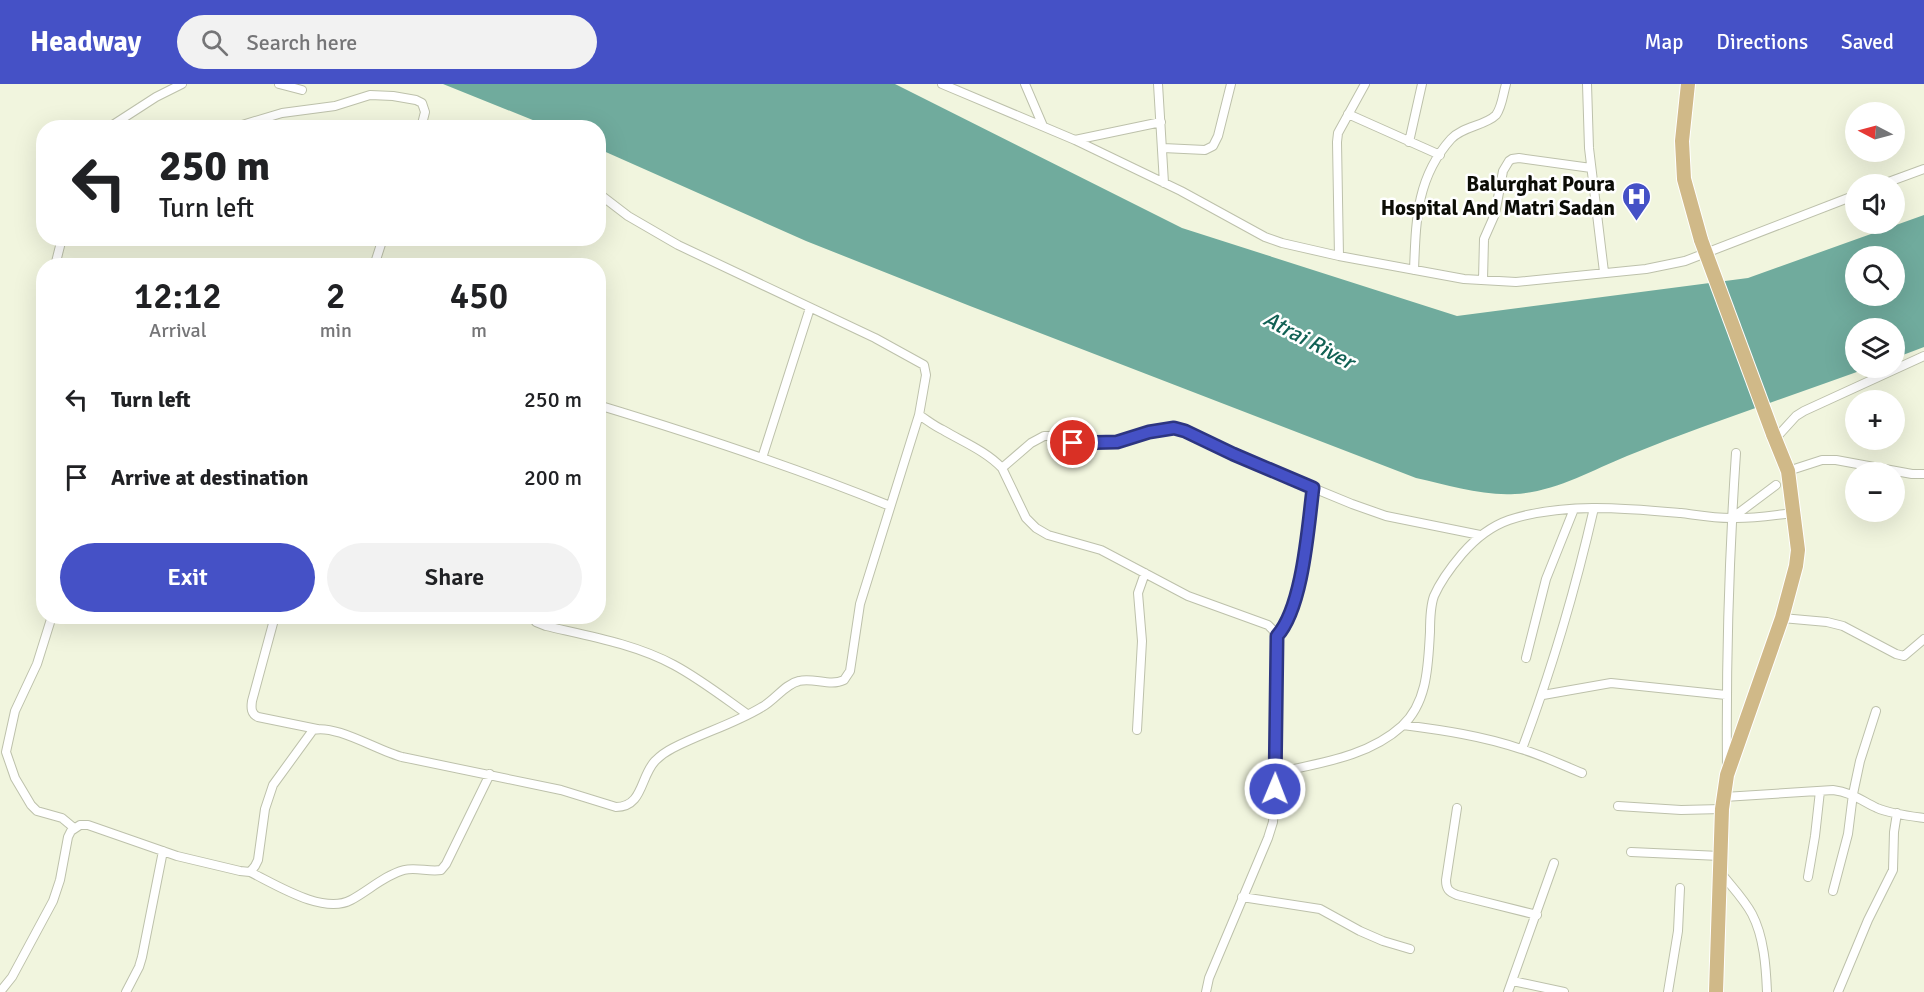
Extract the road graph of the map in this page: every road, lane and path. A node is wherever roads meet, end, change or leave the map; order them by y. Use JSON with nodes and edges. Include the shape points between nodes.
{"nodes":[{"id":1,"x":182,"y":84,"type":"edge"},
{"id":2,"x":279,"y":84,"type":"edge"},
{"id":3,"x":942,"y":84,"type":"edge"},
{"id":4,"x":1025,"y":84,"type":"edge"},
{"id":5,"x":1158,"y":84,"type":"edge"},
{"id":6,"x":1231,"y":84,"type":"edge"},
{"id":7,"x":1365,"y":84,"type":"edge"},
{"id":8,"x":1422,"y":84,"type":"edge"},
{"id":9,"x":1506,"y":84,"type":"edge"},
{"id":10,"x":1587,"y":84,"type":"edge"},
{"id":11,"x":1688,"y":84,"type":"edge"},
{"id":12,"x":302,"y":90,"type":"dead end"},
{"id":13,"x":1348,"y":114,"type":"junction"},
{"id":14,"x":120,"y":120,"type":"edge"},
{"id":15,"x":259,"y":120,"type":"edge"},
{"id":16,"x":423,"y":120,"type":"edge"},
{"id":17,"x":1161,"y":122,"type":"junction"},
{"id":18,"x":1042,"y":126,"type":"junction"},
{"id":19,"x":1075,"y":140,"type":"junction"},
{"id":20,"x":1409,"y":142,"type":"junction"},
{"id":21,"x":1163,"y":148,"type":"junction"},
{"id":22,"x":1440,"y":155,"type":"junction"},
{"id":23,"x":1591,"y":168,"type":"junction"},
{"id":24,"x":1924,"y":169,"type":"edge"},
{"id":25,"x":1905,"y":176,"type":"edge"},
{"id":26,"x":1164,"y":183,"type":"junction"},
{"id":27,"x":606,"y":199,"type":"edge"},
{"id":28,"x":1845,"y":199,"type":"edge"},
{"id":29,"x":1339,"y":256,"type":"junction"},
{"id":30,"x":1414,"y":270,"type":"junction"},
{"id":31,"x":1604,"y":272,"type":"junction"},
{"id":32,"x":1483,"y":280,"type":"junction"},
{"id":33,"x":810,"y":308,"type":"junction"},
{"id":34,"x":1924,"y":356,"type":"edge"},
{"id":35,"x":606,"y":407,"type":"edge"},
{"id":36,"x":919,"y":414,"type":"junction"},
{"id":37,"x":1774,"y":436,"type":"junction"},
{"id":38,"x":1736,"y":453,"type":"dead end"},
{"id":39,"x":762,"y":458,"type":"junction"},
{"id":40,"x":1002,"y":468,"type":"junction"},
{"id":41,"x":1788,"y":471,"type":"junction"},
{"id":42,"x":1924,"y":474,"type":"edge"},
{"id":43,"x":1776,"y":485,"type":"dead end"},
{"id":44,"x":1313,"y":488,"type":"junction"},
{"id":45,"x":890,"y":506,"type":"junction"},
{"id":46,"x":1594,"y":508,"type":"junction"},
{"id":47,"x":1574,"y":509,"type":"junction"},
{"id":48,"x":1794,"y":513,"type":"junction"},
{"id":49,"x":1732,"y":518,"type":"junction"},
{"id":50,"x":1480,"y":534,"type":"junction"},
{"id":51,"x":1145,"y":573,"type":"junction"},
{"id":52,"x":1782,"y":618,"type":"junction"},
{"id":53,"x":50,"y":624,"type":"edge"},
{"id":54,"x":273,"y":624,"type":"edge"},
{"id":55,"x":542,"y":624,"type":"edge"},
{"id":56,"x":1277,"y":636,"type":"junction"},
{"id":57,"x":1924,"y":639,"type":"edge"},
{"id":58,"x":1526,"y":658,"type":"dead end"},
{"id":59,"x":1542,"y":695,"type":"junction"},
{"id":60,"x":1726,"y":695,"type":"junction"},
{"id":61,"x":1876,"y":711,"type":"dead end"},
{"id":62,"x":747,"y":714,"type":"junction"},
{"id":63,"x":1403,"y":725,"type":"junction"},
{"id":64,"x":317,"y":729,"type":"junction"},
{"id":65,"x":1137,"y":730,"type":"dead end"},
{"id":66,"x":1522,"y":748,"type":"junction"},
{"id":67,"x":1276,"y":773,"type":"junction"},
{"id":68,"x":1582,"y":773,"type":"dead end"},
{"id":69,"x":490,"y":774,"type":"junction"},
{"id":70,"x":1727,"y":775,"type":"junction"},
{"id":71,"x":1820,"y":791,"type":"junction"},
{"id":72,"x":1853,"y":794,"type":"junction"},
{"id":73,"x":1723,"y":803,"type":"junction"},
{"id":74,"x":1618,"y":806,"type":"dead end"},
{"id":75,"x":1457,"y":808,"type":"dead end"},
{"id":76,"x":1897,"y":813,"type":"junction"},
{"id":77,"x":1924,"y":818,"type":"edge"},
{"id":78,"x":74,"y":828,"type":"junction"},
{"id":79,"x":163,"y":851,"type":"junction"},
{"id":80,"x":1631,"y":852,"type":"dead end"},
{"id":81,"x":1720,"y":856,"type":"junction"},
{"id":82,"x":1554,"y":862,"type":"dead end"},
{"id":83,"x":250,"y":872,"type":"junction"},
{"id":84,"x":1721,"y":872,"type":"junction"},
{"id":85,"x":1808,"y":877,"type":"dead end"},
{"id":86,"x":1680,"y":888,"type":"dead end"},
{"id":87,"x":1833,"y":891,"type":"dead end"},
{"id":88,"x":1242,"y":897,"type":"junction"},
{"id":89,"x":1537,"y":915,"type":"junction"},
{"id":90,"x":1410,"y":949,"type":"dead end"},
{"id":91,"x":1513,"y":981,"type":"junction"},
{"id":92,"x":0,"y":992,"type":"edge"},
{"id":93,"x":126,"y":992,"type":"edge"},
{"id":94,"x":1206,"y":992,"type":"edge"},
{"id":95,"x":1508,"y":992,"type":"edge"},
{"id":96,"x":1564,"y":992,"type":"edge"},
{"id":97,"x":1668,"y":992,"type":"edge"},
{"id":98,"x":1716,"y":992,"type":"edge"},
{"id":99,"x":1767,"y":992,"type":"edge"},
{"id":100,"x":1838,"y":992,"type":"edge"}],
"edges":[{"from":1,"to":14,"type":"street"},
{"from":2,"to":12,"type":"street"},
{"from":3,"to":18,"type":"street"},
{"from":4,"to":18,"type":"street"},
{"from":5,"to":17,"type":"street"},
{"from":6,"to":21,"type":"street","via":[[1214,146],[1205,150]]},
{"from":7,"to":13,"type":"street"},
{"from":8,"to":20,"type":"street"},
{"from":9,"to":22,"type":"street","via":[[1495,116],[1462,130]]},
{"from":10,"to":23,"type":"street"},
{"from":11,"to":37,"type":"main road","bridge":true,"via":[[1682,141],[1684,179],[1701,240]]},
{"from":13,"to":20,"type":"street"},
{"from":13,"to":29,"type":"street","via":[[1337,142]]},
{"from":15,"to":16,"type":"street","via":[[375,94],[422,103]]},
{"from":17,"to":19,"type":"street"},
{"from":17,"to":21,"type":"street"},
{"from":18,"to":19,"type":"street"},
{"from":19,"to":26,"type":"street"},
{"from":20,"to":22,"type":"street"},
{"from":21,"to":26,"type":"street"},
{"from":22,"to":30,"type":"street","via":[[1420,195]]},
{"from":23,"to":31,"type":"street"},
{"from":23,"to":32,"type":"street","via":[[1519,158],[1509,161],[1484,239]]},
{"from":24,"to":25,"type":"street"},
{"from":26,"to":29,"type":"street","via":[[1265,237]]},
{"from":27,"to":33,"type":"street","via":[[678,245]]},
{"from":28,"to":31,"type":"street","via":[[1685,261]]},
{"from":29,"to":30,"type":"street"},
{"from":30,"to":32,"type":"street"},
{"from":31,"to":32,"type":"street","via":[[1516,282]]},
{"from":33,"to":36,"type":"street","via":[[924,365],[926,375]]},
{"from":33,"to":39,"type":"street"},
{"from":34,"to":37,"type":"street","via":[[1804,411]]},
{"from":35,"to":39,"type":"street"},
{"from":36,"to":40,"type":"street"},
{"from":36,"to":45,"type":"street"},
{"from":37,"to":41,"type":"main road"},
{"from":38,"to":49,"type":"street"},
{"from":39,"to":45,"type":"street"},
{"from":40,"to":44,"type":"street","via":[[1044,436],[1073,443],[1117,442],[1174,428]]},
{"from":40,"to":51,"type":"street","via":[[1026,518],[1036,528],[1101,550]]},
{"from":41,"to":42,"type":"street","via":[[1822,460],[1836,460]]},
{"from":41,"to":48,"type":"main road"},
{"from":43,"to":49,"type":"street"},
{"from":44,"to":50,"type":"street","via":[[1386,516]]},
{"from":44,"to":56,"type":"street","via":[[1294,603]]},
{"from":45,"to":62,"type":"street","via":[[860,604],[848,675],[840,682],[798,681],[776,699]]},
{"from":46,"to":47,"type":"street"},
{"from":46,"to":49,"type":"street"},
{"from":46,"to":59,"type":"street","via":[[1568,614]]},
{"from":47,"to":50,"type":"street","via":[[1509,520]]},
{"from":47,"to":58,"type":"street","via":[[1546,579]]},
{"from":48,"to":49,"type":"street"},
{"from":48,"to":52,"type":"main road","via":[[1798,550]]},
{"from":49,"to":60,"type":"street"},
{"from":50,"to":63,"type":"street","via":[[1445,574],[1434,596],[1427,676],[1412,714]]},
{"from":51,"to":56,"type":"street","via":[[1188,596],[1268,625]]},
{"from":51,"to":65,"type":"street","via":[[1138,593],[1142,641]]},
{"from":52,"to":57,"type":"street","via":[[1843,626],[1904,656]]},
{"from":52,"to":70,"type":"main road"},
{"from":53,"to":78,"type":"street","via":[[13,717],[6,752],[31,805],[62,818]]},
{"from":54,"to":64,"type":"street","via":[[251,710],[258,717]]},
{"from":55,"to":62,"type":"street","via":[[653,655],[705,684]]},
{"from":56,"to":67,"type":"street"},
{"from":59,"to":60,"type":"street","via":[[1611,683]]},
{"from":59,"to":66,"type":"street"},
{"from":60,"to":70,"type":"street"},
{"from":61,"to":72,"type":"street"},
{"from":62,"to":69,"type":"street","via":[[665,753],[655,761],[633,801],[622,807]]},
{"from":63,"to":66,"type":"street"},
{"from":63,"to":67,"type":"street","via":[[1364,750]]},
{"from":64,"to":69,"type":"street","via":[[348,736],[389,754]]},
{"from":64,"to":83,"type":"street","via":[[273,784],[265,809],[258,860]]},
{"from":66,"to":68,"type":"street"},
{"from":67,"to":88,"type":"street","via":[[1273,822]]},
{"from":69,"to":83,"type":"street","via":[[441,870],[406,869],[348,902],[336,903],[299,897]]},
{"from":70,"to":73,"type":"main road"},
{"from":71,"to":72,"type":"street"},
{"from":71,"to":73,"type":"street"},
{"from":71,"to":85,"type":"street"},
{"from":72,"to":76,"type":"street"},
{"from":72,"to":87,"type":"street","via":[[1848,834]]},
{"from":73,"to":74,"type":"street","via":[[1681,810]]},
{"from":73,"to":81,"type":"main road"},
{"from":75,"to":89,"type":"street","via":[[1446,880],[1448,890]]},
{"from":76,"to":77,"type":"street"},
{"from":76,"to":100,"type":"street","via":[[1893,870]]},
{"from":78,"to":79,"type":"street","via":[[88,825]]},
{"from":78,"to":92,"type":"street","via":[[68,837],[53,901]]},
{"from":79,"to":83,"type":"street"},
{"from":79,"to":93,"type":"street","via":[[142,957]]},
{"from":80,"to":81,"type":"street"},
{"from":81,"to":84,"type":"main road"},
{"from":82,"to":89,"type":"street"},
{"from":84,"to":98,"type":"main road"},
{"from":84,"to":99,"type":"street","via":[[1755,921],[1767,972]]},
{"from":86,"to":97,"type":"street"},
{"from":88,"to":90,"type":"street","via":[[1320,909],[1368,934]]},
{"from":88,"to":94,"type":"street"},
{"from":89,"to":91,"type":"street"},
{"from":91,"to":95,"type":"street"},
{"from":91,"to":96,"type":"street"}]}
